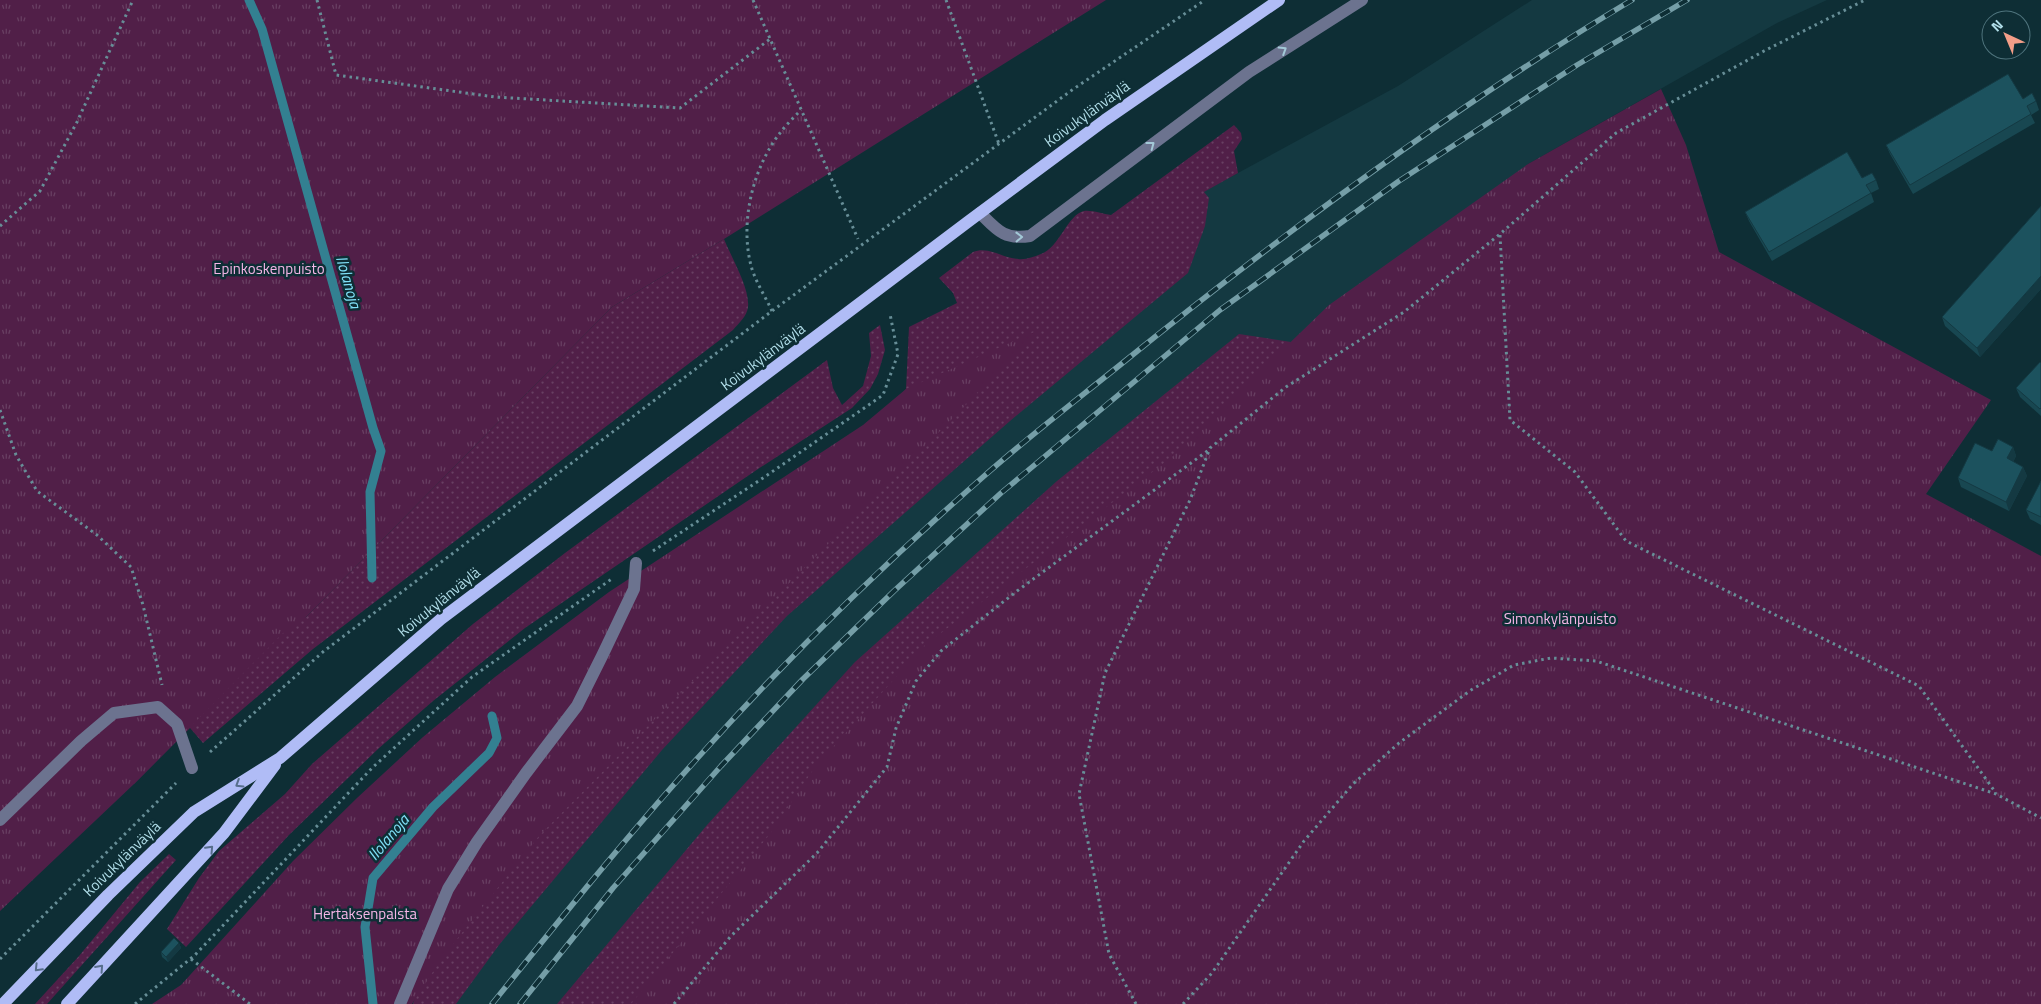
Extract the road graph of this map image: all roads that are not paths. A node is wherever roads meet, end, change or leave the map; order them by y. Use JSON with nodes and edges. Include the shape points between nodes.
{"nodes":[{"id":1,"x":1278,"y":0,"type":"edge"},
{"id":2,"x":1362,"y":0,"type":"edge"},
{"id":3,"x":980,"y":213,"type":"junction"},
{"id":4,"x":636,"y":563,"type":"road end"},
{"id":5,"x":280,"y":758,"type":"junction"},
{"id":6,"x":192,"y":768,"type":"road end"},
{"id":7,"x":0,"y":820,"type":"edge"},
{"id":8,"x":3,"y":1004,"type":"edge"},
{"id":9,"x":67,"y":1004,"type":"edge"},
{"id":10,"x":400,"y":1004,"type":"edge"}],
"edges":[{"from":1,"to":3,"type":"main road","name":"Koivukylänväylä","via":[[1105,120]]},
{"from":3,"to":2,"type":"lane","one_way":true,"via":[[1000,233],[1015,239],[1030,236],[1249,72]]},
{"from":3,"to":5,"type":"main road","name":"Koivukylänväylä","via":[[441,619]]},
{"from":4,"to":10,"type":"lane","via":[[634,589],[581,698],[477,842],[448,889]]},
{"from":5,"to":8,"type":"main road","name":"Koivukylänväylä","one_way":true,"via":[[194,812]]},
{"from":9,"to":5,"type":"main road","name":"Koivukylänväylä","one_way":true,"via":[[224,833]]},
{"from":6,"to":7,"type":"lane","via":[[177,724],[158,707],[114,714],[81,741]]}]}
